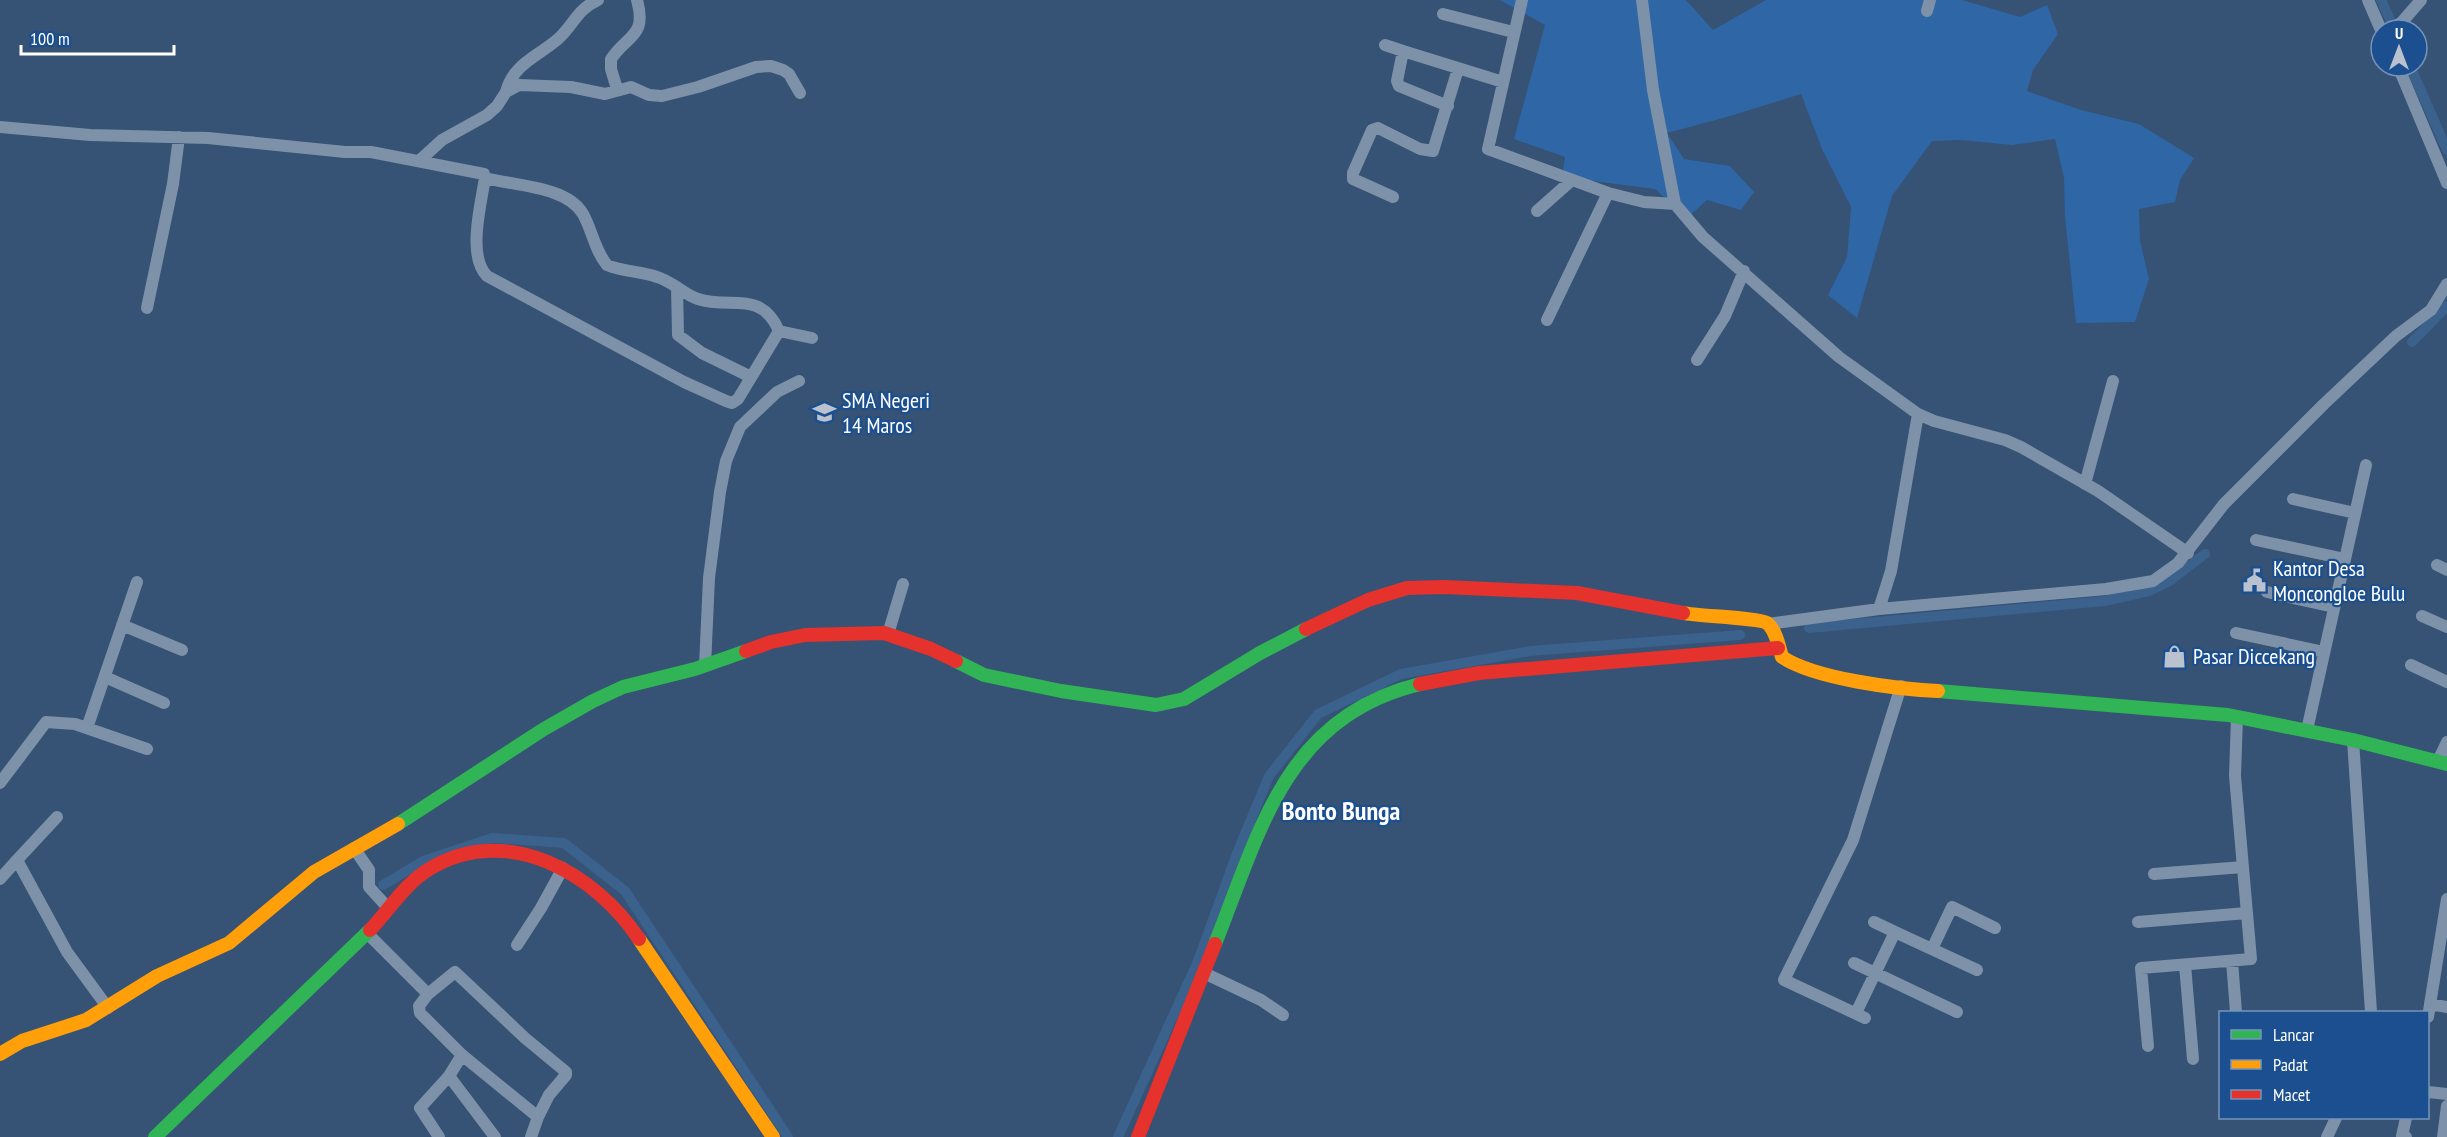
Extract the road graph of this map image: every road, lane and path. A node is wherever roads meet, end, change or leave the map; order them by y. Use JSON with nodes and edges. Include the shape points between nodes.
{"nodes":[{"id":1,"x":598,"y":0,"type":"edge"},
{"id":2,"x":637,"y":0,"type":"edge"},
{"id":3,"x":1522,"y":0,"type":"edge"},
{"id":4,"x":1642,"y":0,"type":"edge"},
{"id":5,"x":2368,"y":0,"type":"edge"},
{"id":6,"x":2421,"y":0,"type":"edge"},
{"id":7,"x":1443,"y":14,"type":"dead end"},
{"id":8,"x":2376,"y":18,"type":"edge"},
{"id":9,"x":2403,"y":18,"type":"edge"},
{"id":10,"x":1513,"y":32,"type":"junction"},
{"id":11,"x":1385,"y":45,"type":"dead end"},
{"id":12,"x":1403,"y":51,"type":"junction"},
{"id":13,"x":1458,"y":69,"type":"junction"},
{"id":14,"x":2403,"y":78,"type":"edge"},
{"id":15,"x":1503,"y":82,"type":"junction"},
{"id":16,"x":617,"y":89,"type":"junction"},
{"id":17,"x":506,"y":92,"type":"junction"},
{"id":18,"x":800,"y":93,"type":"dead end"},
{"id":19,"x":1448,"y":106,"type":"junction"},
{"id":20,"x":0,"y":127,"type":"edge"},
{"id":21,"x":179,"y":137,"type":"junction"},
{"id":22,"x":419,"y":161,"type":"junction"},
{"id":23,"x":485,"y":178,"type":"junction"},
{"id":24,"x":1572,"y":180,"type":"junction"},
{"id":25,"x":2447,"y":183,"type":"edge"},
{"id":26,"x":1608,"y":193,"type":"junction"},
{"id":27,"x":1393,"y":197,"type":"dead end"},
{"id":28,"x":1675,"y":204,"type":"junction"},
{"id":29,"x":1537,"y":211,"type":"dead end"},
{"id":30,"x":1744,"y":271,"type":"junction"},
{"id":31,"x":2447,"y":284,"type":"edge"},
{"id":32,"x":677,"y":287,"type":"junction"},
{"id":33,"x":147,"y":308,"type":"dead end"},
{"id":34,"x":1547,"y":320,"type":"dead end"},
{"id":35,"x":779,"y":331,"type":"junction"},
{"id":36,"x":812,"y":338,"type":"dead end"},
{"id":37,"x":1697,"y":360,"type":"dead end"},
{"id":38,"x":751,"y":377,"type":"junction"},
{"id":39,"x":799,"y":381,"type":"dead end"},
{"id":40,"x":2113,"y":381,"type":"dead end"},
{"id":41,"x":1918,"y":414,"type":"junction"},
{"id":42,"x":2366,"y":465,"type":"dead end"},
{"id":43,"x":2085,"y":484,"type":"junction"},
{"id":44,"x":2293,"y":499,"type":"dead end"},
{"id":45,"x":2355,"y":513,"type":"junction"},
{"id":46,"x":2256,"y":540,"type":"dead end"},
{"id":47,"x":2188,"y":553,"type":"junction"},
{"id":48,"x":2345,"y":560,"type":"junction"},
{"id":49,"x":137,"y":582,"type":"dead end"},
{"id":50,"x":903,"y":584,"type":"dead end"},
{"id":51,"x":2267,"y":592,"type":"dead end"},
{"id":52,"x":2334,"y":607,"type":"junction"},
{"id":53,"x":1879,"y":609,"type":"junction"},
{"id":54,"x":2422,"y":616,"type":"dead end"},
{"id":55,"x":1768,"y":624,"type":"junction"},
{"id":56,"x":122,"y":625,"type":"junction"},
{"id":57,"x":2447,"y":627,"type":"edge"},
{"id":58,"x":2236,"y":633,"type":"dead end"},
{"id":59,"x":888,"y":634,"type":"junction"},
{"id":60,"x":1778,"y":648,"type":"junction"},
{"id":61,"x":182,"y":650,"type":"dead end"},
{"id":62,"x":2324,"y":652,"type":"junction"},
{"id":63,"x":2411,"y":665,"type":"dead end"},
{"id":64,"x":705,"y":666,"type":"junction"},
{"id":65,"x":105,"y":677,"type":"junction"},
{"id":66,"x":2447,"y":682,"type":"edge"},
{"id":67,"x":1901,"y":686,"type":"junction"},
{"id":68,"x":164,"y":703,"type":"dead end"},
{"id":69,"x":2237,"y":717,"type":"junction"},
{"id":70,"x":87,"y":728,"type":"junction"},
{"id":71,"x":2307,"y":730,"type":"junction"},
{"id":72,"x":2353,"y":740,"type":"junction"},
{"id":73,"x":2447,"y":742,"type":"edge"},
{"id":74,"x":147,"y":749,"type":"dead end"},
{"id":75,"x":2442,"y":763,"type":"edge"},
{"id":76,"x":0,"y":783,"type":"edge"},
{"id":77,"x":57,"y":817,"type":"dead end"},
{"id":78,"x":354,"y":848,"type":"junction"},
{"id":79,"x":17,"y":860,"type":"junction"},
{"id":80,"x":2243,"y":867,"type":"junction"},
{"id":81,"x":563,"y":868,"type":"junction"},
{"id":82,"x":2154,"y":874,"type":"dead end"},
{"id":83,"x":0,"y":879,"type":"edge"},
{"id":84,"x":2447,"y":899,"type":"edge"},
{"id":85,"x":385,"y":904,"type":"junction"},
{"id":86,"x":2247,"y":913,"type":"junction"},
{"id":87,"x":1874,"y":922,"type":"dead end"},
{"id":88,"x":2138,"y":922,"type":"dead end"},
{"id":89,"x":1995,"y":927,"type":"dead end"},
{"id":90,"x":1895,"y":932,"type":"junction"},
{"id":91,"x":367,"y":933,"type":"junction"},
{"id":92,"x":517,"y":945,"type":"dead end"},
{"id":93,"x":1932,"y":949,"type":"junction"},
{"id":94,"x":2232,"y":961,"type":"junction"},
{"id":95,"x":1854,"y":963,"type":"dead end"},
{"id":96,"x":2185,"y":965,"type":"junction"},
{"id":97,"x":1977,"y":970,"type":"dead end"},
{"id":98,"x":1204,"y":973,"type":"junction"},
{"id":99,"x":1875,"y":973,"type":"junction"},
{"id":100,"x":428,"y":994,"type":"junction"},
{"id":101,"x":2430,"y":1004,"type":"junction"},
{"id":102,"x":108,"y":1008,"type":"junction"},
{"id":103,"x":2447,"y":1008,"type":"edge"},
{"id":104,"x":2236,"y":1011,"type":"edge"},
{"id":105,"x":2372,"y":1011,"type":"edge"},
{"id":106,"x":2428,"y":1011,"type":"edge"},
{"id":107,"x":1957,"y":1012,"type":"dead end"},
{"id":108,"x":1283,"y":1015,"type":"dead end"},
{"id":109,"x":2148,"y":1046,"type":"dead end"},
{"id":110,"x":0,"y":1054,"type":"edge"},
{"id":111,"x":462,"y":1055,"type":"junction"},
{"id":112,"x":2193,"y":1059,"type":"dead end"},
{"id":113,"x":449,"y":1076,"type":"junction"},
{"id":114,"x":2429,"y":1092,"type":"edge"},
{"id":115,"x":2447,"y":1094,"type":"edge"},
{"id":116,"x":2447,"y":1106,"type":"edge"},
{"id":117,"x":538,"y":1117,"type":"junction"},
{"id":118,"x":2336,"y":1119,"type":"edge"},
{"id":119,"x":2406,"y":1119,"type":"edge"},
{"id":120,"x":154,"y":1137,"type":"edge"},
{"id":121,"x":439,"y":1137,"type":"edge"},
{"id":122,"x":495,"y":1137,"type":"edge"},
{"id":123,"x":531,"y":1137,"type":"edge"},
{"id":124,"x":773,"y":1137,"type":"edge"},
{"id":125,"x":1138,"y":1137,"type":"edge"},
{"id":126,"x":2327,"y":1137,"type":"edge"},
{"id":127,"x":2403,"y":1137,"type":"edge"},
{"id":128,"x":2443,"y":1137,"type":"edge"}],
"edges":[{"from":1,"to":17,"type":"street","via":[[580,10],[559,38],[519,67]]},
{"from":2,"to":16,"type":"street","via":[[640,24],[611,59]]},
{"from":3,"to":10,"type":"street"},
{"from":4,"to":28,"type":"street","via":[[1653,90]]},
{"from":5,"to":8,"type":"street"},
{"from":6,"to":9,"type":"street"},
{"from":7,"to":10,"type":"street"},
{"from":10,"to":15,"type":"street"},
{"from":11,"to":12,"type":"street"},
{"from":12,"to":13,"type":"street"},
{"from":12,"to":19,"type":"street","via":[[1398,86]]},
{"from":13,"to":15,"type":"street"},
{"from":13,"to":19,"type":"street"},
{"from":14,"to":25,"type":"street"},
{"from":15,"to":24,"type":"street","via":[[1488,149]]},
{"from":16,"to":17,"type":"street","via":[[605,94],[527,83]]},
{"from":16,"to":18,"type":"street","via":[[631,87],[662,96],[756,67],[771,66],[789,74]]},
{"from":17,"to":22,"type":"street","via":[[487,115],[442,140]]},
{"from":19,"to":27,"type":"street","via":[[1431,152],[1378,128],[1372,130],[1353,179]]},
{"from":20,"to":21,"type":"street"},
{"from":21,"to":22,"type":"street","via":[[371,152]]},
{"from":21,"to":33,"type":"street"},
{"from":22,"to":23,"type":"street","via":[[484,174]]},
{"from":23,"to":32,"type":"street","via":[[566,197],[583,215],[607,265],[659,277]]},
{"from":23,"to":38,"type":"street","via":[[476,237],[481,266],[487,276],[726,401],[738,399]]},
{"from":24,"to":26,"type":"street"},
{"from":24,"to":29,"type":"street"},
{"from":26,"to":28,"type":"street","via":[[1644,202]]},
{"from":26,"to":34,"type":"street"},
{"from":28,"to":30,"type":"street","via":[[1703,237]]},
{"from":30,"to":37,"type":"street","via":[[1725,316]]},
{"from":30,"to":41,"type":"street","via":[[1839,357]]},
{"from":31,"to":47,"type":"street","via":[[2431,310],[2396,336],[2224,504]]},
{"from":32,"to":35,"type":"street","via":[[699,299],[742,303],[767,311]]},
{"from":32,"to":38,"type":"street","via":[[678,335]]},
{"from":35,"to":36,"type":"street"},
{"from":35,"to":38,"type":"street"},
{"from":39,"to":64,"type":"street","via":[[780,390],[740,427],[726,461],[709,578]]},
{"from":40,"to":43,"type":"street"},
{"from":41,"to":43,"type":"street","via":[[2012,443]]},
{"from":41,"to":53,"type":"street","via":[[1891,571]]},
{"from":42,"to":45,"type":"street"},
{"from":43,"to":47,"type":"street"},
{"from":44,"to":45,"type":"street"},
{"from":45,"to":48,"type":"street"},
{"from":46,"to":48,"type":"street"},
{"from":47,"to":53,"type":"street","via":[[2172,569],[2144,584]]},
{"from":48,"to":52,"type":"street"},
{"from":49,"to":56,"type":"street"},
{"from":50,"to":59,"type":"street"},
{"from":51,"to":52,"type":"street"},
{"from":52,"to":62,"type":"street"},
{"from":53,"to":55,"type":"street"},
{"from":54,"to":57,"type":"street"},
{"from":55,"to":59,"type":"main road","via":[[1757,619],[1705,617],[1577,593],[1407,588],[1368,600],[1309,628],[1184,699],[1148,705],[984,675],[931,649]]},
{"from":55,"to":60,"type":"main road"},
{"from":56,"to":61,"type":"street"},
{"from":56,"to":65,"type":"street"},
{"from":58,"to":62,"type":"street"},
{"from":59,"to":64,"type":"main road","via":[[796,636]]},
{"from":60,"to":67,"type":"main road","via":[[1782,657],[1803,669]]},
{"from":60,"to":98,"type":"main road","via":[[1430,680],[1350,712],[1315,740],[1280,786]]},
{"from":62,"to":71,"type":"street"},
{"from":63,"to":66,"type":"street"},
{"from":64,"to":78,"type":"main road","via":[[602,696]]},
{"from":65,"to":68,"type":"street"},
{"from":65,"to":70,"type":"street"},
{"from":67,"to":69,"type":"main road"},
{"from":67,"to":99,"type":"street","via":[[1853,840],[1784,980],[1860,1016]]},
{"from":69,"to":71,"type":"main road"},
{"from":69,"to":80,"type":"street","via":[[2235,776]]},
{"from":70,"to":74,"type":"street"},
{"from":70,"to":76,"type":"street","via":[[46,722]]},
{"from":71,"to":72,"type":"main road"},
{"from":72,"to":75,"type":"main road"},
{"from":72,"to":105,"type":"street"},
{"from":73,"to":75,"type":"street"},
{"from":77,"to":79,"type":"street"},
{"from":78,"to":85,"type":"street","via":[[369,870],[370,890]]},
{"from":78,"to":102,"type":"main road","via":[[314,872],[234,939],[157,976]]},
{"from":79,"to":83,"type":"street"},
{"from":79,"to":102,"type":"street","via":[[67,952]]},
{"from":80,"to":82,"type":"street"},
{"from":80,"to":86,"type":"street"},
{"from":81,"to":85,"type":"main road","via":[[507,851],[473,852],[426,871]]},
{"from":81,"to":92,"type":"street"},
{"from":81,"to":124,"type":"main road","via":[[599,891],[625,918]]},
{"from":84,"to":101,"type":"street"},
{"from":85,"to":91,"type":"main road"},
{"from":86,"to":88,"type":"street"},
{"from":86,"to":94,"type":"street","via":[[2251,959]]},
{"from":87,"to":90,"type":"street"},
{"from":89,"to":93,"type":"street","via":[[1952,907]]},
{"from":90,"to":93,"type":"street"},
{"from":90,"to":99,"type":"street"},
{"from":91,"to":100,"type":"street"},
{"from":91,"to":120,"type":"main road"},
{"from":93,"to":97,"type":"street"},
{"from":94,"to":96,"type":"street"},
{"from":94,"to":104,"type":"street"},
{"from":95,"to":99,"type":"street"},
{"from":96,"to":109,"type":"street","via":[[2141,968]]},
{"from":96,"to":112,"type":"street"},
{"from":98,"to":108,"type":"street"},
{"from":98,"to":125,"type":"main road"},
{"from":99,"to":107,"type":"street"},
{"from":100,"to":111,"type":"street","via":[[419,1012]]},
{"from":100,"to":117,"type":"street","via":[[454,971],[566,1072]]},
{"from":101,"to":103,"type":"street"},
{"from":101,"to":106,"type":"street"},
{"from":102,"to":110,"type":"main road","via":[[86,1020],[22,1041]]},
{"from":111,"to":113,"type":"street"},
{"from":111,"to":117,"type":"street"},
{"from":113,"to":121,"type":"street","via":[[420,1108]]},
{"from":113,"to":122,"type":"street"},
{"from":114,"to":115,"type":"street"},
{"from":116,"to":128,"type":"street"},
{"from":117,"to":123,"type":"street"},
{"from":118,"to":126,"type":"street"},
{"from":119,"to":127,"type":"street"}]}
